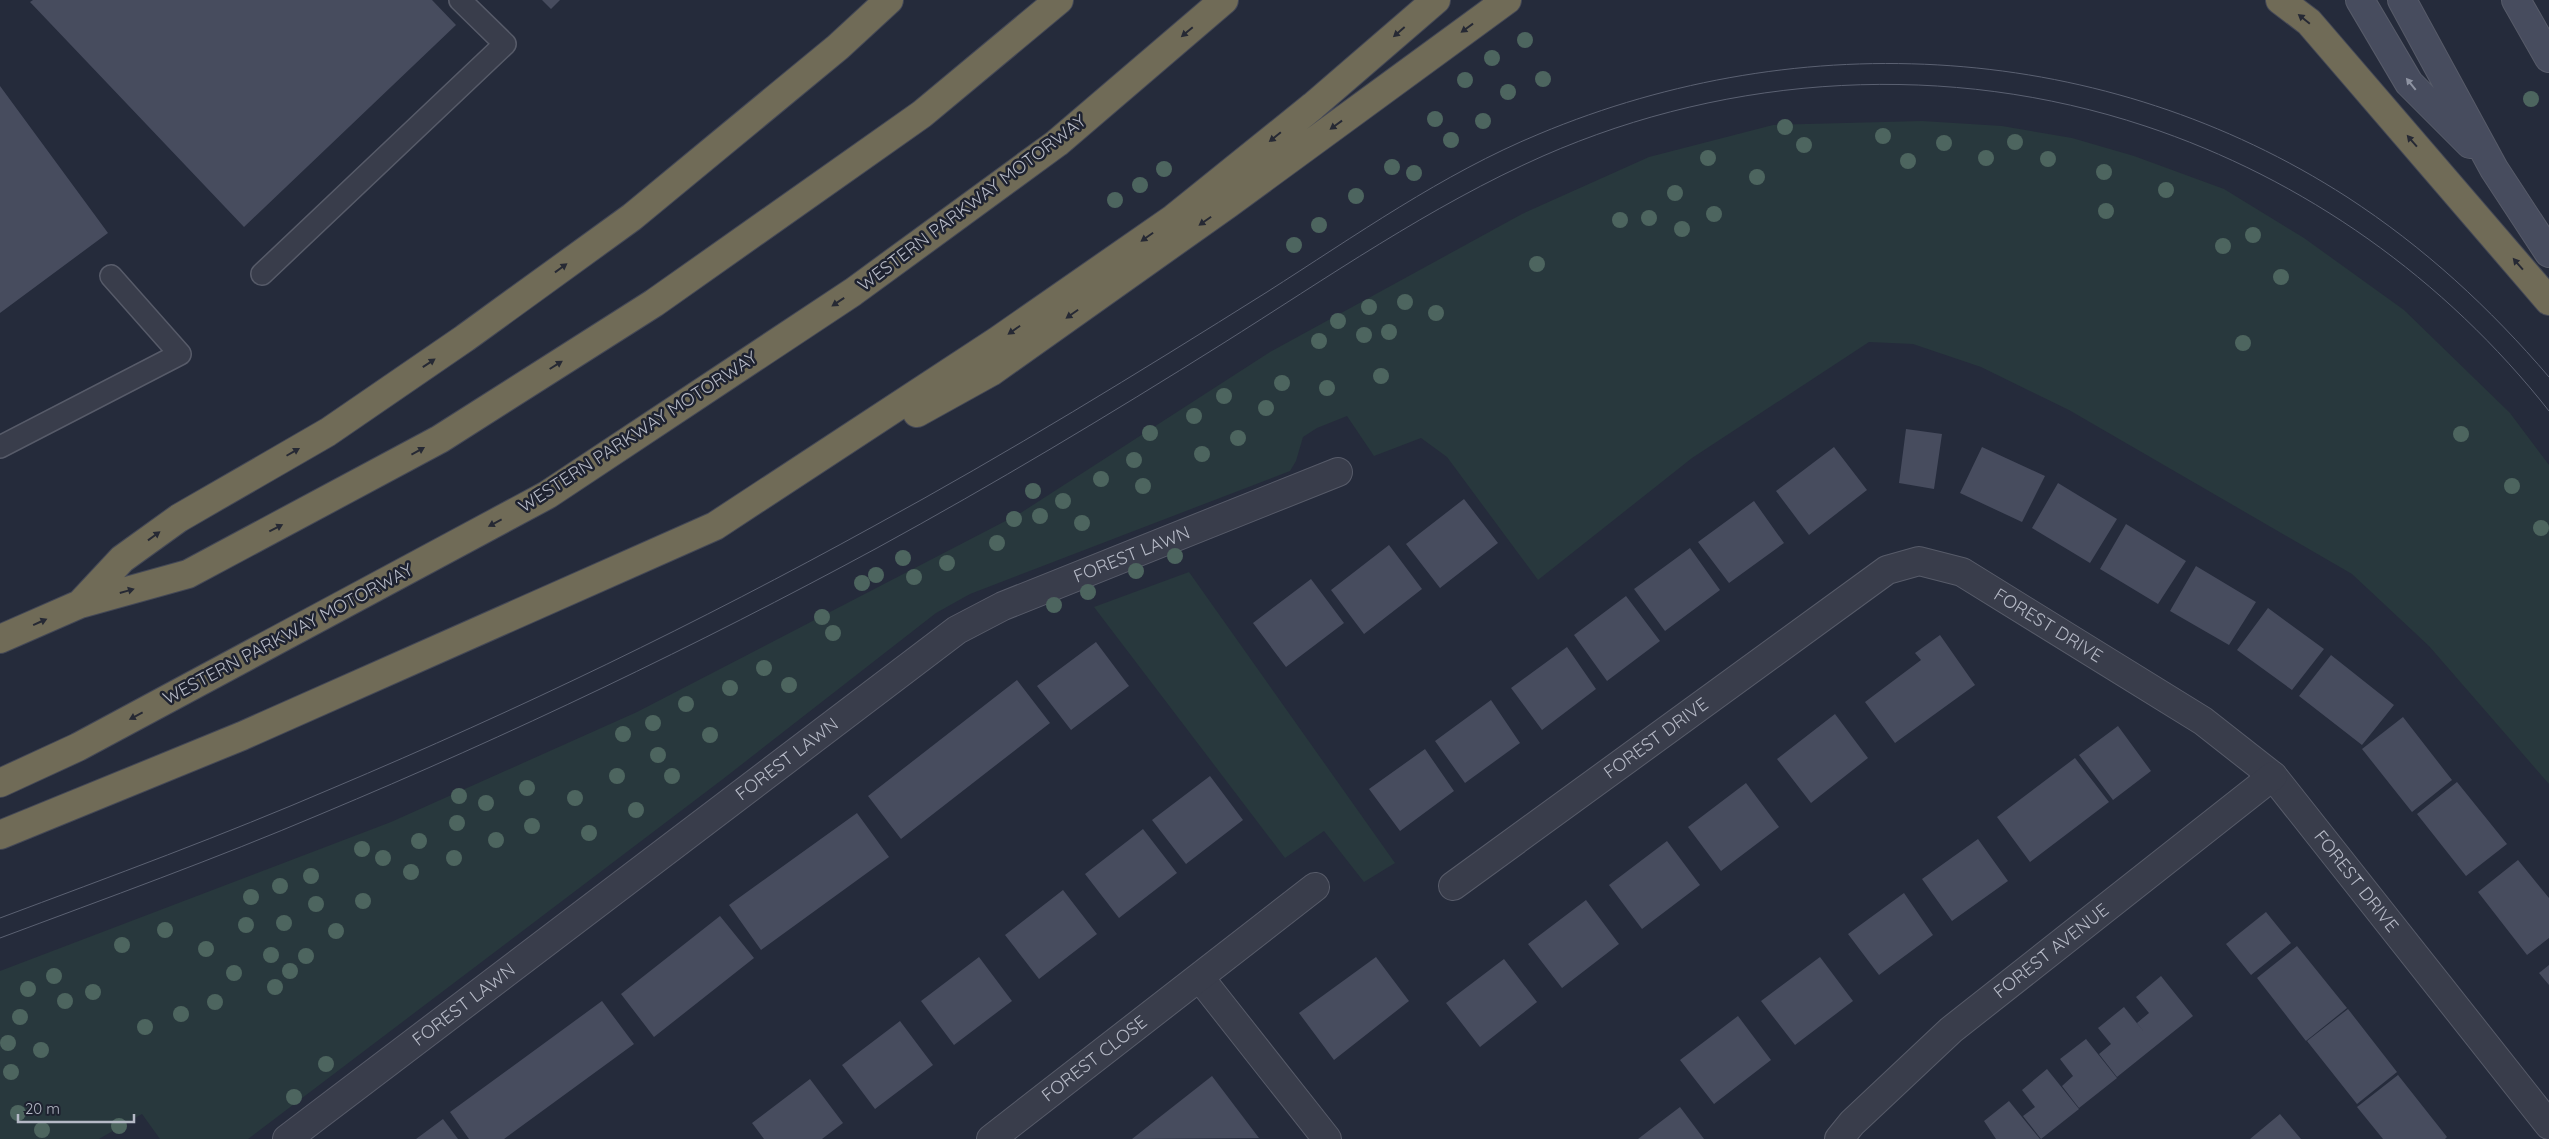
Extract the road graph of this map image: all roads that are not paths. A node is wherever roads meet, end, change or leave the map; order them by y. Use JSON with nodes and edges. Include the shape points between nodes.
{"nodes":[{"id":1,"x":460,"y":0,"type":"edge"},
{"id":2,"x":888,"y":0,"type":"edge"},
{"id":3,"x":1059,"y":0,"type":"edge"},
{"id":4,"x":1224,"y":0,"type":"edge"},
{"id":5,"x":1436,"y":0,"type":"edge"},
{"id":6,"x":1507,"y":0,"type":"edge"},
{"id":7,"x":2280,"y":0,"type":"edge"},
{"id":8,"x":2360,"y":0,"type":"edge"},
{"id":9,"x":2402,"y":0,"type":"edge"},
{"id":10,"x":2516,"y":0,"type":"edge"},
{"id":11,"x":2549,"y":58,"type":"edge"},
{"id":12,"x":2494,"y":169,"type":"junction"},
{"id":13,"x":2549,"y":253,"type":"edge"},
{"id":14,"x":262,"y":274,"type":"dead end"},
{"id":15,"x":110,"y":276,"type":"dead end"},
{"id":16,"x":2549,"y":301,"type":"edge"},
{"id":17,"x":0,"y":447,"type":"edge"},
{"id":18,"x":1338,"y":472,"type":"dead end"},
{"id":19,"x":715,"y":526,"type":"junction"},
{"id":20,"x":80,"y":604,"type":"junction"},
{"id":21,"x":0,"y":639,"type":"edge"},
{"id":22,"x":2273,"y":776,"type":"junction"},
{"id":23,"x":0,"y":783,"type":"edge"},
{"id":24,"x":0,"y":835,"type":"edge"},
{"id":25,"x":1454,"y":886,"type":"dead end"},
{"id":26,"x":1314,"y":887,"type":"dead end"},
{"id":27,"x":1200,"y":978,"type":"junction"},
{"id":28,"x":2549,"y":1125,"type":"edge"},
{"id":29,"x":287,"y":1139,"type":"edge"},
{"id":30,"x":991,"y":1139,"type":"edge"},
{"id":31,"x":1327,"y":1139,"type":"edge"},
{"id":32,"x":1839,"y":1139,"type":"edge"}],
"edges":[{"from":1,"to":14,"type":"lane","via":[[505,44]]},
{"from":20,"to":2,"type":"highway","one_way":true,"via":[[122,559],[178,518],[328,432],[632,217],[838,47]]},
{"from":20,"to":3,"type":"highway","one_way":true,"via":[[188,574],[440,439],[654,303],[922,114]]},
{"from":4,"to":23,"type":"highway","name":"WESTERN PARKWAY MOTORWAY","one_way":true,"via":[[1056,143],[868,281],[547,494],[78,747]]},
{"from":5,"to":19,"type":"highway","one_way":true,"via":[[1313,106],[1174,218],[997,341]]},
{"from":6,"to":19,"type":"highway","one_way":true,"via":[[1228,204],[990,372]]},
{"from":16,"to":7,"type":"highway","one_way":true,"via":[[2309,22]]},
{"from":12,"to":8,"type":"main road","one_way":true,"via":[[2409,83]]},
{"from":9,"to":12,"type":"main road"},
{"from":10,"to":11,"type":"main road"},
{"from":12,"to":13,"type":"main road"},
{"from":15,"to":17,"type":"lane","via":[[180,354]]},
{"from":18,"to":29,"type":"street","name":"FOREST LAWN","via":[[1003,606],[957,630]]},
{"from":19,"to":24,"type":"highway","via":[[242,736]]},
{"from":21,"to":20,"type":"highway","one_way":true},
{"from":22,"to":25,"type":"street","name":"FOREST DRIVE","via":[[2203,721],[2002,596],[1962,572],[1918,561],[1888,570]]},
{"from":22,"to":28,"type":"street","name":"FOREST DRIVE"},
{"from":22,"to":32,"type":"street","name":"FOREST AVENUE","via":[[1951,1030]]},
{"from":26,"to":27,"type":"street","name":"FOREST CLOSE"},
{"from":27,"to":30,"type":"street","name":"FOREST CLOSE"},
{"from":27,"to":31,"type":"street"}]}
